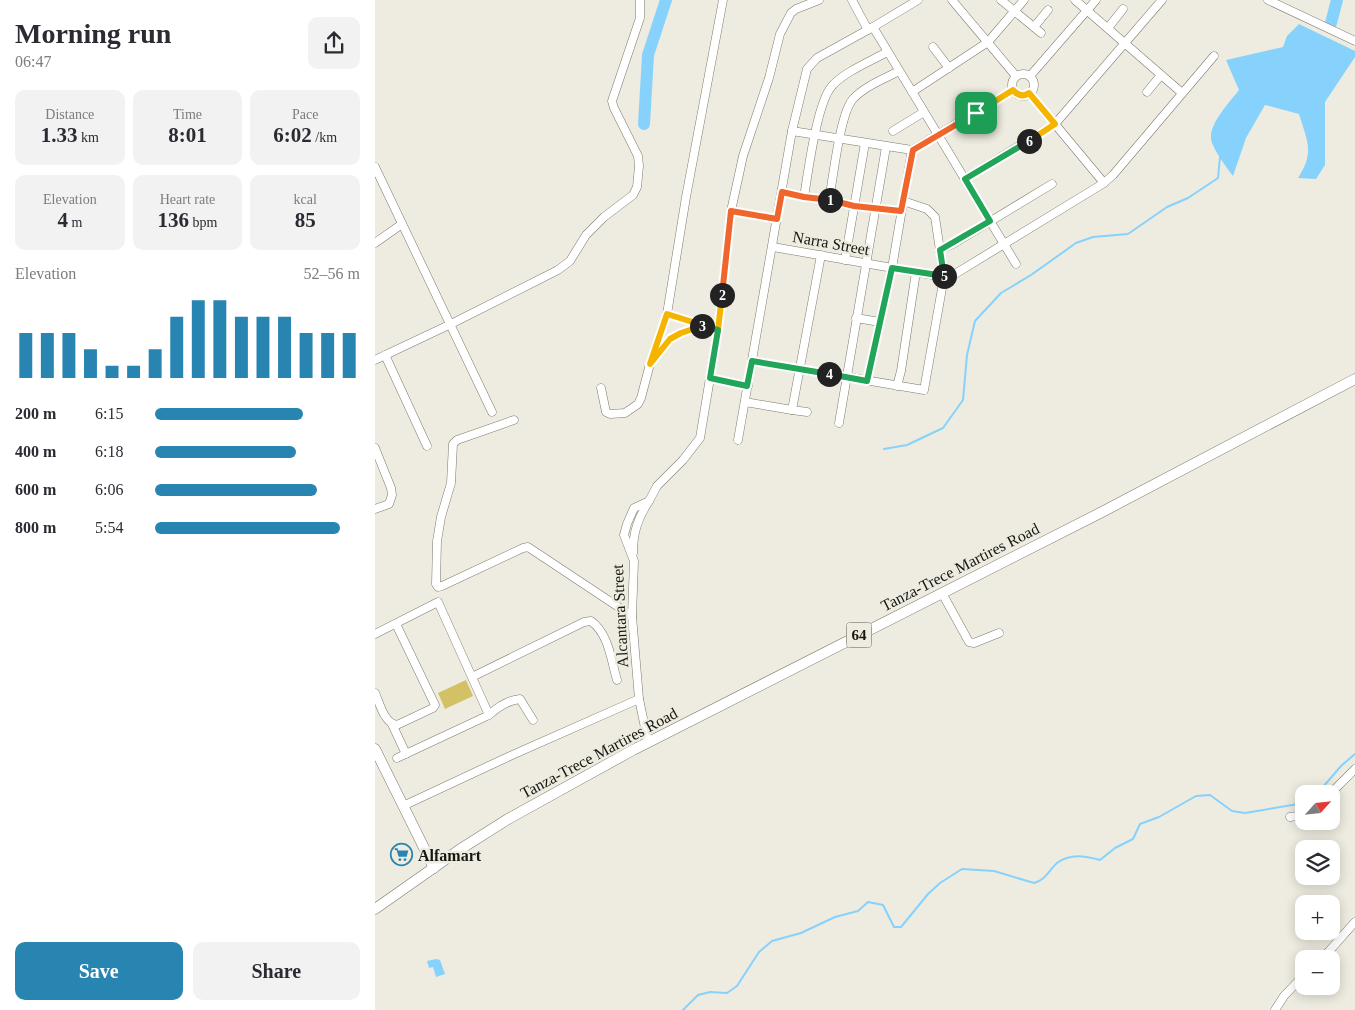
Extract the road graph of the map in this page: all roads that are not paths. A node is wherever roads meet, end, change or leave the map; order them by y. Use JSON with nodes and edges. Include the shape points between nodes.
{"nodes":[{"id":1,"x":640,"y":0,"type":"edge"},
{"id":2,"x":723,"y":0,"type":"edge"},
{"id":3,"x":819,"y":0,"type":"edge"},
{"id":4,"x":852,"y":0,"type":"edge"},
{"id":5,"x":917,"y":0,"type":"edge"},
{"id":6,"x":952,"y":0,"type":"edge"},
{"id":7,"x":1001,"y":0,"type":"edge"},
{"id":8,"x":1025,"y":0,"type":"edge"},
{"id":9,"x":1075,"y":0,"type":"edge"},
{"id":10,"x":1096,"y":0,"type":"edge"},
{"id":11,"x":1161,"y":0,"type":"edge"},
{"id":12,"x":1267,"y":0,"type":"edge"},
{"id":13,"x":1123,"y":9,"type":"dead end"},
{"id":14,"x":1048,"y":10,"type":"dead end"},
{"id":15,"x":1087,"y":10,"type":"junction"},
{"id":16,"x":1015,"y":11,"type":"junction"},
{"id":17,"x":1034,"y":27,"type":"junction"},
{"id":18,"x":1108,"y":28,"type":"junction"},
{"id":19,"x":870,"y":29,"type":"junction"},
{"id":20,"x":1041,"y":33,"type":"dead end"},
{"id":21,"x":1355,"y":41,"type":"edge"},
{"id":22,"x":988,"y":42,"type":"junction"},
{"id":23,"x":1125,"y":43,"type":"junction"},
{"id":24,"x":933,"y":47,"type":"dead end"},
{"id":25,"x":887,"y":52,"type":"junction"},
{"id":26,"x":1214,"y":56,"type":"dead end"},
{"id":27,"x":949,"y":68,"type":"junction"},
{"id":28,"x":899,"y":71,"type":"junction"},
{"id":29,"x":1161,"y":75,"type":"junction"},
{"id":30,"x":1016,"y":76,"type":"junction"},
{"id":31,"x":1030,"y":76,"type":"junction"},
{"id":32,"x":1013,"y":90,"type":"junction"},
{"id":33,"x":911,"y":92,"type":"junction"},
{"id":34,"x":1147,"y":92,"type":"dead end"},
{"id":35,"x":1029,"y":93,"type":"junction"},
{"id":36,"x":1183,"y":93,"type":"junction"},
{"id":37,"x":924,"y":112,"type":"junction"},
{"id":38,"x":1055,"y":124,"type":"junction"},
{"id":39,"x":792,"y":131,"type":"junction"},
{"id":40,"x":893,"y":131,"type":"dead end"},
{"id":41,"x":815,"y":135,"type":"junction"},
{"id":42,"x":938,"y":135,"type":"junction"},
{"id":43,"x":839,"y":139,"type":"junction"},
{"id":44,"x":865,"y":143,"type":"junction"},
{"id":45,"x":886,"y":147,"type":"junction"},
{"id":46,"x":913,"y":150,"type":"junction"},
{"id":47,"x":375,"y":167,"type":"edge"},
{"id":48,"x":965,"y":179,"type":"junction"},
{"id":49,"x":1104,"y":183,"type":"junction"},
{"id":50,"x":1052,"y":184,"type":"dead end"},
{"id":51,"x":782,"y":192,"type":"junction"},
{"id":52,"x":804,"y":197,"type":"junction"},
{"id":53,"x":829,"y":200,"type":"junction"},
{"id":54,"x":903,"y":201,"type":"junction"},
{"id":55,"x":854,"y":206,"type":"junction"},
{"id":56,"x":876,"y":209,"type":"junction"},
{"id":57,"x":731,"y":211,"type":"junction"},
{"id":58,"x":901,"y":211,"type":"junction"},
{"id":59,"x":777,"y":219,"type":"junction"},
{"id":60,"x":990,"y":221,"type":"junction"},
{"id":61,"x":402,"y":224,"type":"junction"},
{"id":62,"x":375,"y":242,"type":"edge"},
{"id":63,"x":1004,"y":244,"type":"junction"},
{"id":64,"x":773,"y":247,"type":"junction"},
{"id":65,"x":940,"y":250,"type":"junction"},
{"id":66,"x":821,"y":256,"type":"junction"},
{"id":67,"x":845,"y":260,"type":"junction"},
{"id":68,"x":866,"y":263,"type":"junction"},
{"id":69,"x":1016,"y":264,"type":"dead end"},
{"id":70,"x":892,"y":268,"type":"junction"},
{"id":71,"x":915,"y":272,"type":"junction"},
{"id":72,"x":944,"y":277,"type":"junction"},
{"id":73,"x":667,"y":314,"type":"junction"},
{"id":74,"x":856,"y":318,"type":"junction"},
{"id":75,"x":880,"y":322,"type":"junction"},
{"id":76,"x":451,"y":324,"type":"junction"},
{"id":77,"x":704,"y":326,"type":"junction"},
{"id":78,"x":718,"y":330,"type":"junction"},
{"id":79,"x":385,"y":355,"type":"junction"},
{"id":80,"x":375,"y":360,"type":"edge"},
{"id":81,"x":752,"y":361,"type":"junction"},
{"id":82,"x":650,"y":364,"type":"junction"},
{"id":83,"x":799,"y":369,"type":"junction"},
{"id":84,"x":846,"y":377,"type":"junction"},
{"id":85,"x":710,"y":378,"type":"junction"},
{"id":86,"x":1355,"y":379,"type":"edge"},
{"id":87,"x":867,"y":381,"type":"junction"},
{"id":88,"x":747,"y":386,"type":"junction"},
{"id":89,"x":897,"y":386,"type":"junction"},
{"id":90,"x":601,"y":388,"type":"dead end"},
{"id":91,"x":745,"y":402,"type":"junction"},
{"id":92,"x":792,"y":410,"type":"junction"},
{"id":93,"x":492,"y":412,"type":"dead end"},
{"id":94,"x":807,"y":412,"type":"dead end"},
{"id":95,"x":514,"y":420,"type":"dead end"},
{"id":96,"x":839,"y":423,"type":"dead end"},
{"id":97,"x":738,"y":440,"type":"dead end"},
{"id":98,"x":427,"y":446,"type":"dead end"},
{"id":99,"x":375,"y":448,"type":"edge"},
{"id":100,"x":375,"y":509,"type":"edge"},
{"id":101,"x":942,"y":593,"type":"junction"},
{"id":102,"x":632,"y":616,"type":"junction"},
{"id":103,"x":396,"y":624,"type":"junction"},
{"id":104,"x":999,"y":633,"type":"dead end"},
{"id":105,"x":375,"y":634,"type":"edge"},
{"id":106,"x":472,"y":677,"type":"junction"},
{"id":107,"x":617,"y":680,"type":"dead end"},
{"id":108,"x":375,"y":693,"type":"edge"},
{"id":109,"x":639,"y":699,"type":"junction"},
{"id":110,"x":489,"y":715,"type":"junction"},
{"id":111,"x":533,"y":720,"type":"dead end"},
{"id":112,"x":392,"y":724,"type":"junction"},
{"id":113,"x":647,"y":742,"type":"junction"},
{"id":114,"x":375,"y":749,"type":"edge"},
{"id":115,"x":406,"y":754,"type":"junction"},
{"id":116,"x":397,"y":758,"type":"dead end"},
{"id":117,"x":1355,"y":769,"type":"edge"},
{"id":118,"x":1339,"y":785,"type":"edge"},
{"id":119,"x":403,"y":806,"type":"junction"},
{"id":120,"x":1295,"y":816,"type":"edge"},
{"id":121,"x":1290,"y":817,"type":"dead end"},
{"id":122,"x":434,"y":868,"type":"junction"},
{"id":123,"x":375,"y":909,"type":"edge"},
{"id":124,"x":1355,"y":922,"type":"edge"},
{"id":125,"x":1330,"y":950,"type":"edge"},
{"id":126,"x":1295,"y":984,"type":"edge"},
{"id":127,"x":1275,"y":1010,"type":"edge"}],
"edges":[{"from":1,"to":76,"type":"street","via":[[640,18],[613,101],[638,156],[637,187],[633,194],[586,235],[570,261],[558,270]]},
{"from":2,"to":73,"type":"street"},
{"from":3,"to":57,"type":"street","name":"Alcantara Street","via":[[795,5],[780,34],[743,156]]},
{"from":4,"to":19,"type":"street"},
{"from":5,"to":19,"type":"street"},
{"from":6,"to":22,"type":"street"},
{"from":7,"to":16,"type":"street"},
{"from":8,"to":16,"type":"street"},
{"from":9,"to":15,"type":"street"},
{"from":10,"to":15,"type":"street"},
{"from":11,"to":23,"type":"street"},
{"from":12,"to":21,"type":"street"},
{"from":13,"to":18,"type":"street"},
{"from":14,"to":17,"type":"street"},
{"from":15,"to":18,"type":"street"},
{"from":15,"to":31,"type":"street"},
{"from":16,"to":17,"type":"street"},
{"from":16,"to":22,"type":"street"},
{"from":17,"to":20,"type":"street"},
{"from":18,"to":23,"type":"street"},
{"from":19,"to":25,"type":"street"},
{"from":19,"to":39,"type":"street","via":[[817,58],[807,69]]},
{"from":22,"to":27,"type":"street"},
{"from":22,"to":30,"type":"street"},
{"from":23,"to":29,"type":"street"},
{"from":23,"to":38,"type":"street"},
{"from":24,"to":27,"type":"street"},
{"from":25,"to":28,"type":"street"},
{"from":25,"to":41,"type":"street","via":[[833,84],[825,97]]},
{"from":26,"to":36,"type":"street"},
{"from":27,"to":33,"type":"street"},
{"from":28,"to":33,"type":"street"},
{"from":28,"to":43,"type":"street","via":[[852,100]]},
{"from":29,"to":34,"type":"street"},
{"from":29,"to":36,"type":"street"},
{"from":30,"to":31,"type":"street"},
{"from":30,"to":32,"type":"street"},
{"from":31,"to":35,"type":"street","via":[[1033,85]]},
{"from":32,"to":35,"type":"street","via":[[1023,96]]},
{"from":32,"to":42,"type":"street"},
{"from":33,"to":37,"type":"street"},
{"from":35,"to":38,"type":"street"},
{"from":36,"to":49,"type":"street"},
{"from":37,"to":40,"type":"street"},
{"from":37,"to":42,"type":"street"},
{"from":38,"to":48,"type":"street"},
{"from":38,"to":49,"type":"street"},
{"from":39,"to":41,"type":"street"},
{"from":39,"to":51,"type":"street"},
{"from":41,"to":43,"type":"street"},
{"from":41,"to":52,"type":"street"},
{"from":42,"to":46,"type":"street"},
{"from":42,"to":48,"type":"street"},
{"from":43,"to":44,"type":"street"},
{"from":43,"to":53,"type":"street"},
{"from":44,"to":45,"type":"street"},
{"from":44,"to":55,"type":"street"},
{"from":45,"to":46,"type":"street"},
{"from":45,"to":56,"type":"street"},
{"from":46,"to":54,"type":"street"},
{"from":47,"to":61,"type":"street"},
{"from":48,"to":60,"type":"street"},
{"from":49,"to":63,"type":"street"},
{"from":50,"to":60,"type":"street"},
{"from":51,"to":52,"type":"street"},
{"from":51,"to":59,"type":"street"},
{"from":52,"to":53,"type":"street"},
{"from":53,"to":55,"type":"street"},
{"from":54,"to":58,"type":"street"},
{"from":54,"to":65,"type":"street","via":[[927,209],[935,217]]},
{"from":55,"to":56,"type":"street"},
{"from":55,"to":67,"type":"street"},
{"from":56,"to":58,"type":"street"},
{"from":56,"to":68,"type":"street"},
{"from":57,"to":59,"type":"street"},
{"from":57,"to":78,"type":"street","name":"Alcantara Street"},
{"from":58,"to":70,"type":"street"},
{"from":59,"to":64,"type":"street"},
{"from":60,"to":63,"type":"street"},
{"from":60,"to":65,"type":"street"},
{"from":61,"to":62,"type":"street"},
{"from":61,"to":76,"type":"street"},
{"from":63,"to":69,"type":"street"},
{"from":63,"to":72,"type":"street","via":[[955,274]]},
{"from":64,"to":66,"type":"street","name":"Narra Street"},
{"from":64,"to":81,"type":"street"},
{"from":65,"to":72,"type":"street"},
{"from":66,"to":67,"type":"street","name":"Narra Street"},
{"from":66,"to":83,"type":"street"},
{"from":67,"to":68,"type":"street","name":"Narra Street"},
{"from":68,"to":70,"type":"street","name":"Narra Street"},
{"from":68,"to":74,"type":"street"},
{"from":70,"to":71,"type":"street","name":"Narra Street"},
{"from":70,"to":75,"type":"street"},
{"from":71,"to":72,"type":"street","name":"Narra Street"},
{"from":71,"to":89,"type":"street"},
{"from":72,"to":89,"type":"street","via":[[924,390]]},
{"from":73,"to":77,"type":"street"},
{"from":73,"to":82,"type":"street"},
{"from":74,"to":75,"type":"street"},
{"from":74,"to":84,"type":"street"},
{"from":75,"to":87,"type":"street"},
{"from":76,"to":79,"type":"street"},
{"from":76,"to":93,"type":"street"},
{"from":77,"to":78,"type":"street"},
{"from":77,"to":82,"type":"street","via":[[670,339]]},
{"from":78,"to":85,"type":"street","name":"Alcantara Street"},
{"from":79,"to":80,"type":"street"},
{"from":79,"to":98,"type":"street"},
{"from":81,"to":83,"type":"street"},
{"from":81,"to":88,"type":"street"},
{"from":82,"to":90,"type":"street","via":[[641,398],[629,412],[608,413]]},
{"from":83,"to":84,"type":"street"},
{"from":83,"to":92,"type":"street"},
{"from":84,"to":87,"type":"street"},
{"from":84,"to":96,"type":"street"},
{"from":85,"to":88,"type":"street"},
{"from":85,"to":102,"type":"street","name":"Alcantara Street","via":[[700,438],[657,486],[649,501],[634,508],[627,524],[624,535],[633,561]]},
{"from":86,"to":101,"type":"main road","name":"Tanza-Trece Martires Road","number":"64"},
{"from":87,"to":89,"type":"street"},
{"from":88,"to":91,"type":"street"},
{"from":91,"to":92,"type":"street"},
{"from":91,"to":97,"type":"street"},
{"from":92,"to":94,"type":"street"},
{"from":95,"to":102,"type":"street","via":[[453,444],[451,484],[437,541],[436,584],[442,586],[529,547]]},
{"from":99,"to":100,"type":"street","via":[[392,495],[389,504]]},
{"from":101,"to":104,"type":"street","via":[[969,642]]},
{"from":101,"to":113,"type":"main road","name":"Tanza-Trece Martires Road","number":"64"},
{"from":102,"to":109,"type":"street","name":"Alcantara Street"},
{"from":103,"to":105,"type":"street"},
{"from":103,"to":106,"type":"street","via":[[438,602]]},
{"from":103,"to":112,"type":"street","via":[[435,705],[397,725]]},
{"from":106,"to":107,"type":"street","via":[[591,621],[604,635]]},
{"from":106,"to":110,"type":"street"},
{"from":108,"to":112,"type":"street"},
{"from":109,"to":113,"type":"street","name":"Alcantara Street"},
{"from":109,"to":119,"type":"street"},
{"from":110,"to":111,"type":"street","via":[[514,699],[520,699]]},
{"from":110,"to":115,"type":"street"},
{"from":112,"to":115,"type":"street"},
{"from":113,"to":122,"type":"main road","name":"Tanza-Trece Martires Road","number":"64","via":[[508,819]]},
{"from":114,"to":119,"type":"main road"},
{"from":115,"to":116,"type":"street"},
{"from":117,"to":118,"type":"street"},
{"from":119,"to":122,"type":"main road"},
{"from":120,"to":121,"type":"street"},
{"from":122,"to":123,"type":"main road","name":"Tanza-Trece Martires Road","number":"64"},
{"from":124,"to":125,"type":"street"},
{"from":126,"to":127,"type":"street"}]}
